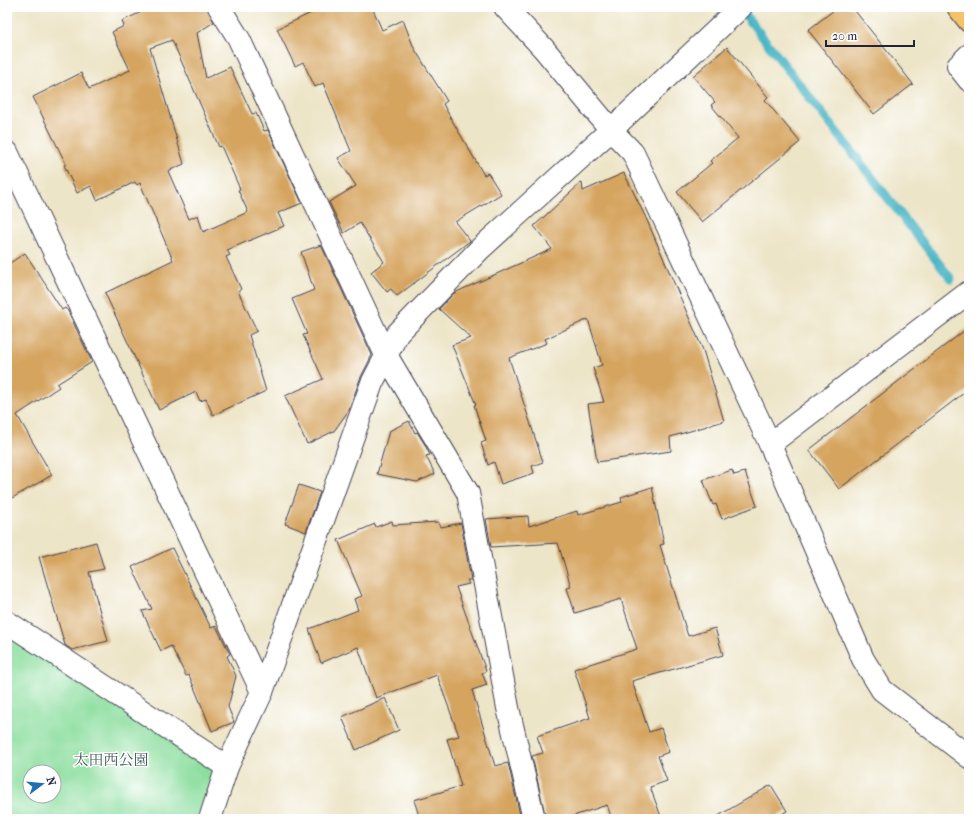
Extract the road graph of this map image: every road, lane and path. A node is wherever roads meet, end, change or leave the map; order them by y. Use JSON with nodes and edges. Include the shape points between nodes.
{"nodes":[{"id":1,"x":219,"y":7,"type":"edge"},
{"id":2,"x":504,"y":7,"type":"edge"},
{"id":3,"x":958,"y":7,"type":"edge"},
{"id":4,"x":735,"y":12,"type":"edge"},
{"id":5,"x":969,"y":21,"type":"edge"},
{"id":6,"x":969,"y":55,"type":"edge"},
{"id":7,"x":969,"y":80,"type":"edge"},
{"id":8,"x":611,"y":130,"type":"junction"},
{"id":9,"x":7,"y":152,"type":"edge"},
{"id":10,"x":969,"y":292,"type":"edge"},
{"id":11,"x":386,"y":355,"type":"junction"},
{"id":12,"x":770,"y":444,"type":"junction"},
{"id":13,"x":7,"y":622,"type":"edge"},
{"id":14,"x":262,"y":692,"type":"junction"},
{"id":15,"x":969,"y":757,"type":"edge"},
{"id":16,"x":227,"y":767,"type":"junction"},
{"id":17,"x":210,"y":819,"type":"edge"},
{"id":18,"x":534,"y":819,"type":"edge"}],
"edges":[{"from":1,"to":11,"type":"street","via":[[238,39]]},
{"from":2,"to":8,"type":"street","via":[[544,49]]},
{"from":3,"to":5,"type":"highway"},
{"from":4,"to":8,"type":"street"},
{"from":6,"to":7,"type":"street","via":[[958,66]]},
{"from":8,"to":11,"type":"street","via":[[475,254],[398,333]]},
{"from":8,"to":12,"type":"street","via":[[633,153]]},
{"from":9,"to":14,"type":"street"},
{"from":10,"to":12,"type":"street"},
{"from":11,"to":14,"type":"street","via":[[372,384]]},
{"from":11,"to":18,"type":"street","via":[[468,493],[508,708]]},
{"from":12,"to":15,"type":"street","via":[[862,659],[882,690]]},
{"from":13,"to":16,"type":"street"},
{"from":14,"to":16,"type":"street"},
{"from":16,"to":17,"type":"street"}]}
